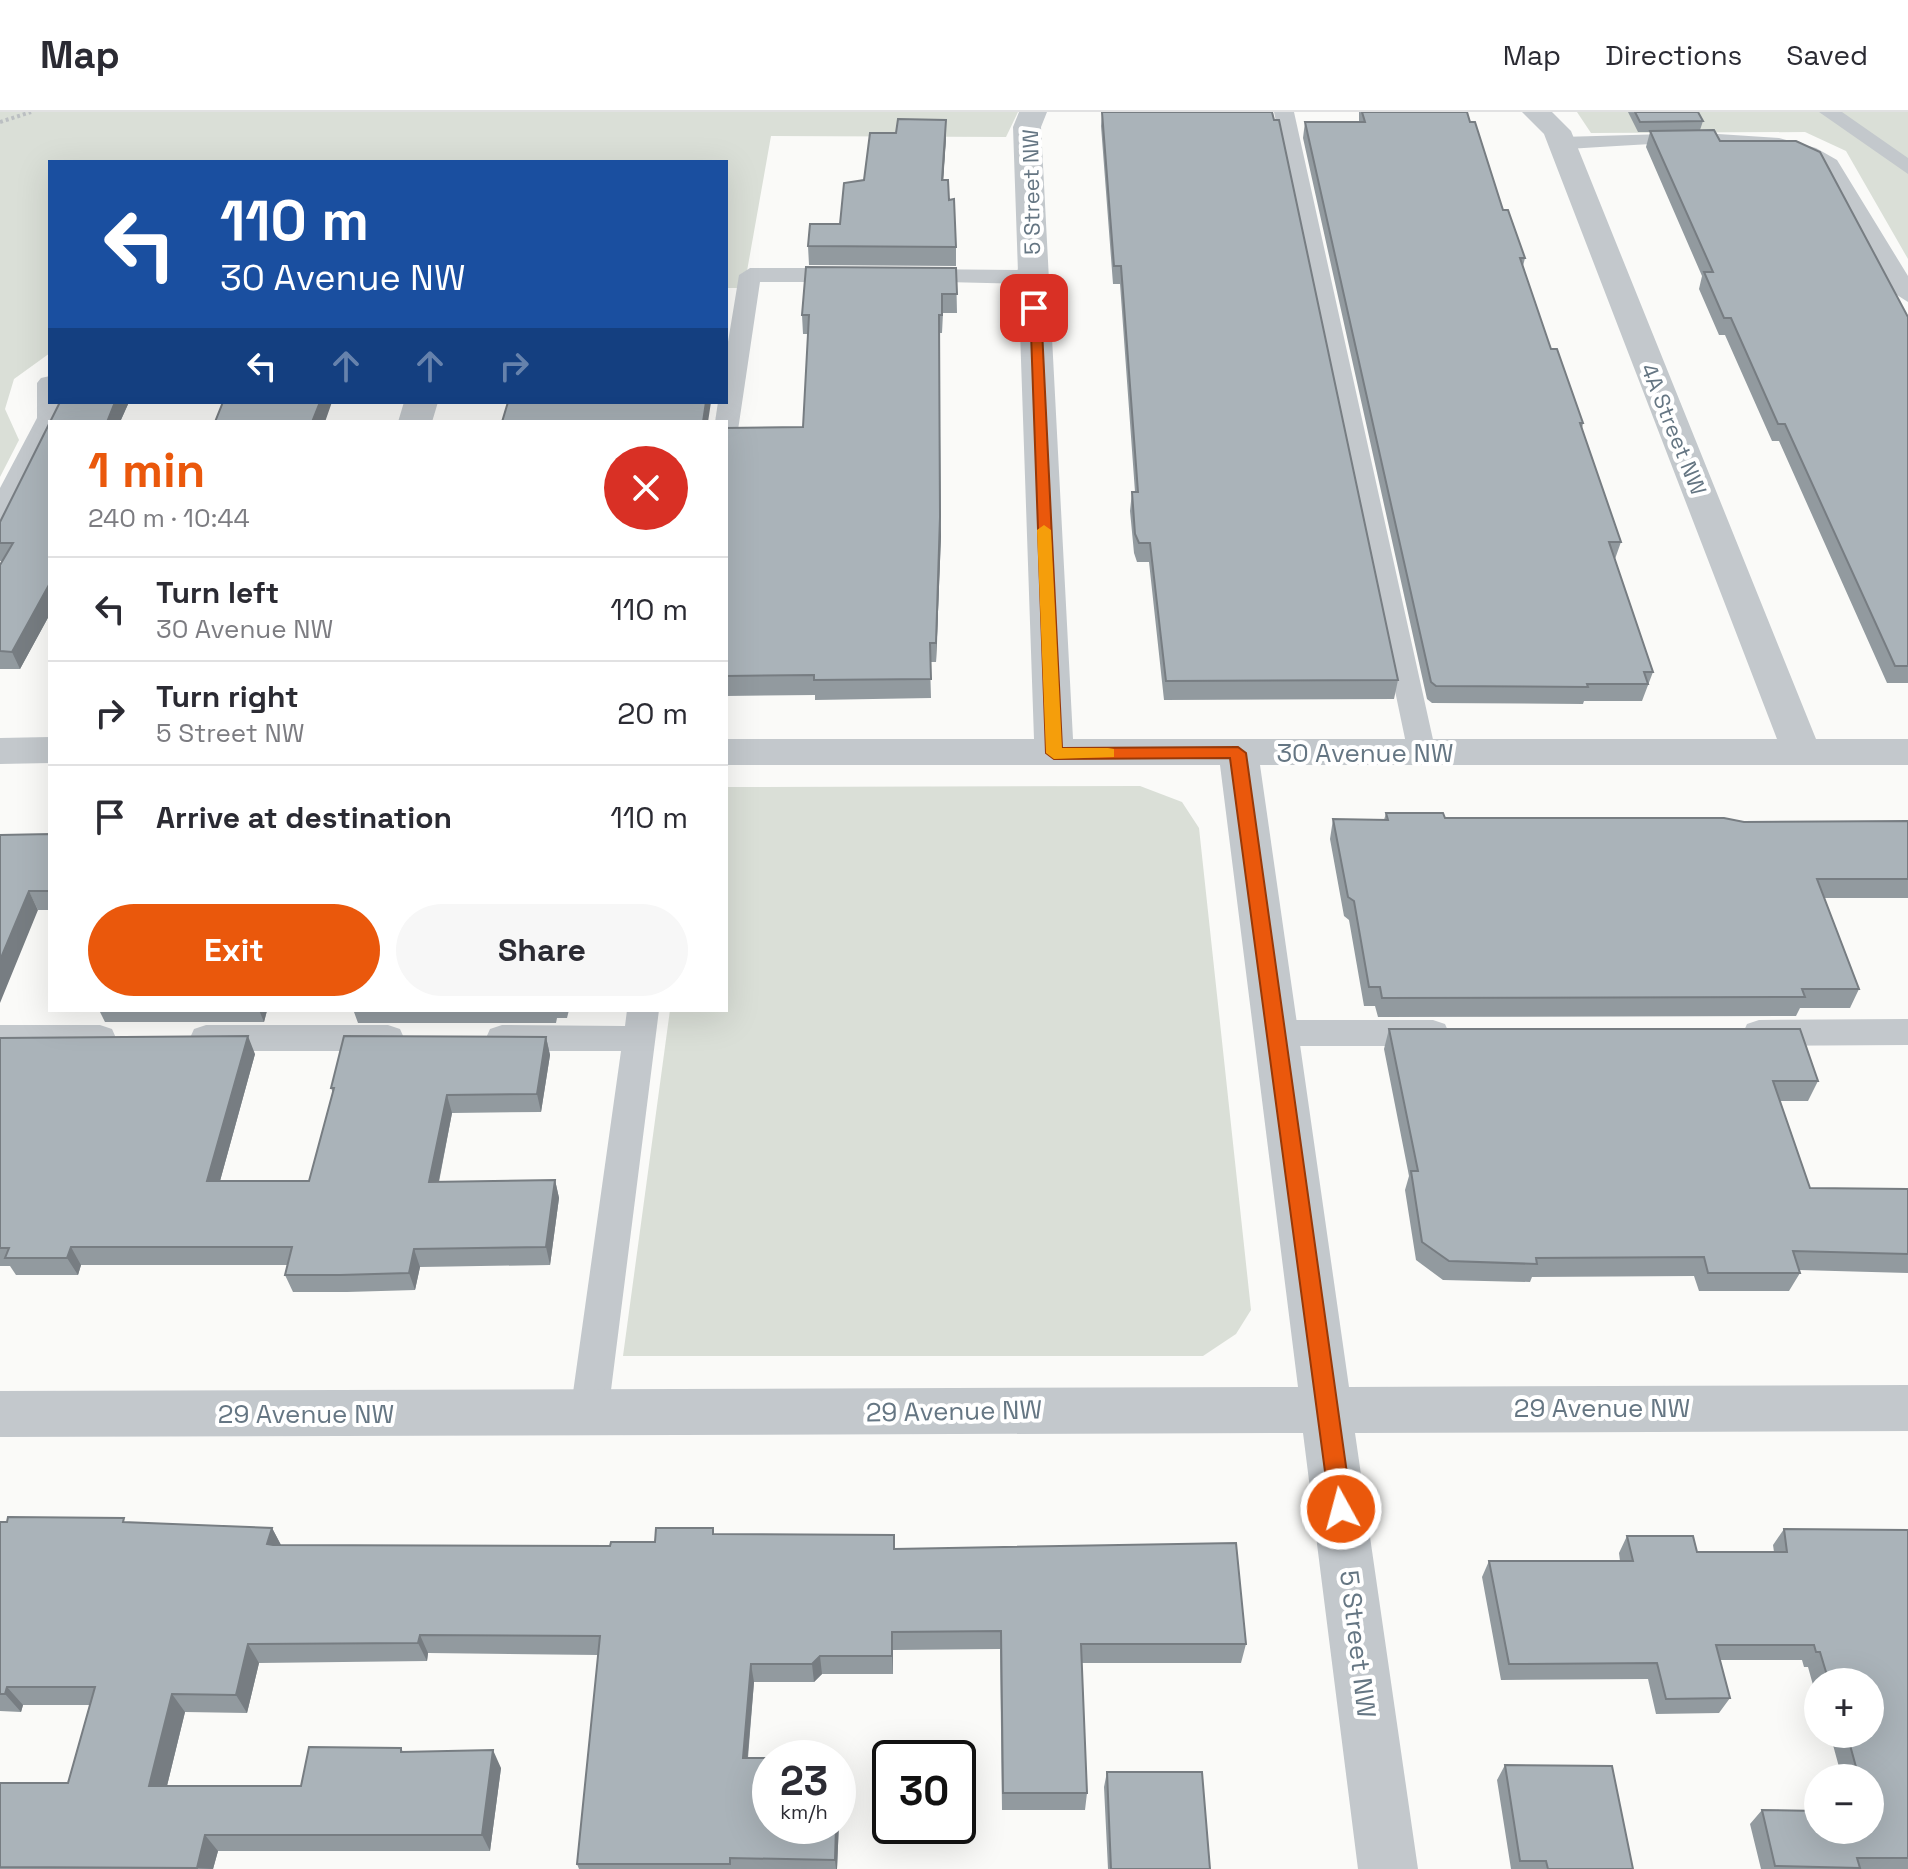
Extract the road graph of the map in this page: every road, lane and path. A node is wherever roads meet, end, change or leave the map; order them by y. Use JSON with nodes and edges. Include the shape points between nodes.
{"nodes":[{"id":1,"x":31,"y":112,"type":"edge"},
{"id":2,"x":1033,"y":112,"type":"edge"},
{"id":3,"x":1284,"y":112,"type":"edge"},
{"id":4,"x":1536,"y":112,"type":"edge"},
{"id":5,"x":1829,"y":112,"type":"edge"},
{"id":6,"x":0,"y":122,"type":"edge"},
{"id":7,"x":1561,"y":143,"type":"junction"},
{"id":8,"x":1908,"y":168,"type":"edge"},
{"id":9,"x":1033,"y":277,"type":"junction"},
{"id":10,"x":1908,"y":295,"type":"edge"},
{"id":11,"x":49,"y":404,"type":"edge"},
{"id":12,"x":728,"y":420,"type":"edge"},
{"id":13,"x":0,"y":512,"type":"edge"},
{"id":14,"x":48,"y":750,"type":"edge"},
{"id":15,"x":0,"y":751,"type":"edge"},
{"id":16,"x":728,"y":752,"type":"edge"},
{"id":17,"x":1908,"y":752,"type":"edge"},
{"id":18,"x":1054,"y":753,"type":"junction"},
{"id":19,"x":1238,"y":753,"type":"junction"},
{"id":20,"x":1422,"y":753,"type":"junction"},
{"id":21,"x":1802,"y":753,"type":"junction"},
{"id":22,"x":641,"y":1024,"type":"edge"},
{"id":23,"x":1908,"y":1032,"type":"edge"},
{"id":24,"x":1276,"y":1033,"type":"junction"},
{"id":25,"x":1464,"y":1033,"type":"edge"},
{"id":26,"x":1733,"y":1033,"type":"edge"},
{"id":27,"x":0,"y":1038,"type":"edge"},
{"id":28,"x":128,"y":1038,"type":"edge"},
{"id":29,"x":176,"y":1038,"type":"edge"},
{"id":30,"x":415,"y":1038,"type":"edge"},
{"id":31,"x":463,"y":1038,"type":"edge"},
{"id":32,"x":1327,"y":1407,"type":"junction"},
{"id":33,"x":1908,"y":1408,"type":"edge"},
{"id":34,"x":0,"y":1414,"type":"edge"},
{"id":35,"x":589,"y":1414,"type":"junction"},
{"id":36,"x":1388,"y":1869,"type":"edge"}],
"edges":[{"from":1,"to":6,"type":"path"},
{"from":2,"to":9,"type":"street","name":"5 Street NW","via":[[1027,127]]},
{"from":3,"to":20,"type":"lane"},
{"from":4,"to":7,"type":"street","name":"4A Street NW","via":[[1557,131]]},
{"from":5,"to":8,"type":"lane"},
{"from":7,"to":10,"type":"lane","via":[[1765,140],[1819,153]]},
{"from":7,"to":21,"type":"street","name":"4A Street NW"},
{"from":9,"to":12,"type":"lane","via":[[750,275]]},
{"from":9,"to":18,"type":"street","name":"5 Street NW"},
{"from":11,"to":13,"type":"lane","via":[[49,418]]},
{"from":14,"to":15,"type":"street"},
{"from":16,"to":18,"type":"street","name":"30 Avenue NW"},
{"from":17,"to":21,"type":"street","name":"30 Avenue NW"},
{"from":18,"to":19,"type":"street","name":"30 Avenue NW"},
{"from":19,"to":20,"type":"street","name":"30 Avenue NW"},
{"from":19,"to":24,"type":"street","name":"5 Street NW"},
{"from":20,"to":21,"type":"street","name":"30 Avenue NW"},
{"from":22,"to":31,"type":"lane"},
{"from":22,"to":35,"type":"lane"},
{"from":23,"to":26,"type":"lane"},
{"from":24,"to":25,"type":"lane"},
{"from":24,"to":32,"type":"street","name":"5 Street NW"},
{"from":27,"to":28,"type":"lane"},
{"from":29,"to":30,"type":"lane"},
{"from":32,"to":33,"type":"street","name":"29 Avenue NW"},
{"from":32,"to":35,"type":"street","name":"29 Avenue NW"},
{"from":32,"to":36,"type":"street","name":"5 Street NW"},
{"from":34,"to":35,"type":"street","name":"29 Avenue NW"}]}
